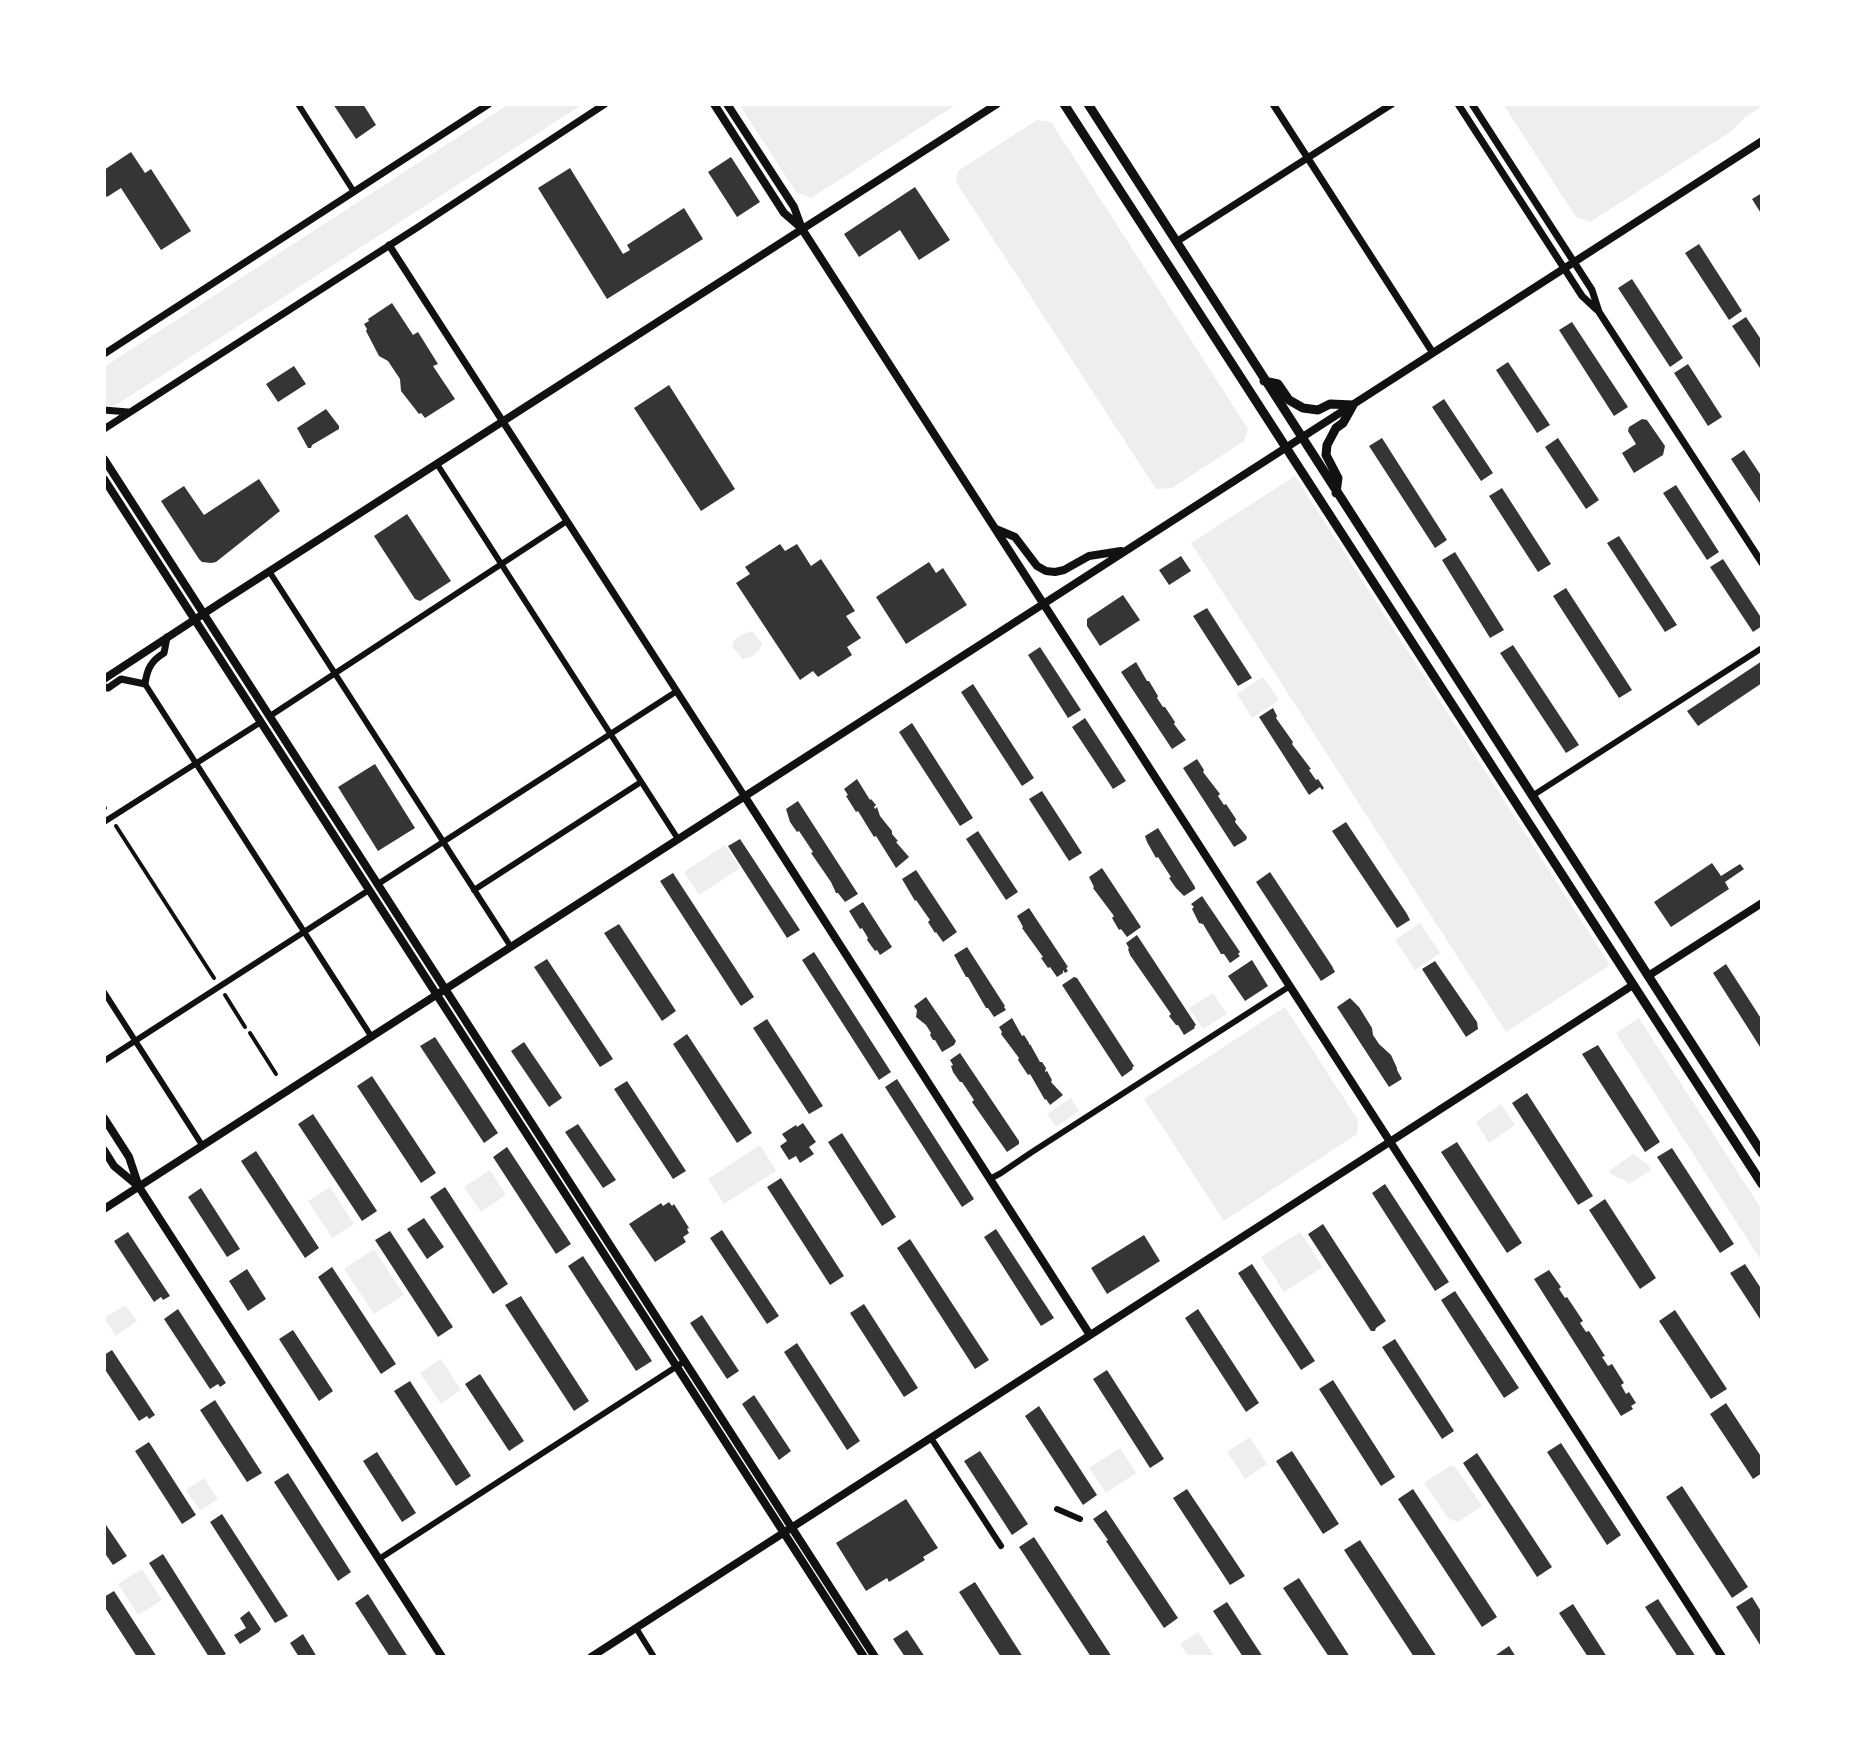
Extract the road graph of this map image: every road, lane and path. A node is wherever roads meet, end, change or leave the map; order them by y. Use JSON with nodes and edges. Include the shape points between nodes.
{"nodes":[{"id":1,"x":298,"y":104,"type":"edge"},
{"id":2,"x":489,"y":104,"type":"edge"},
{"id":3,"x":605,"y":104,"type":"edge"},
{"id":4,"x":714,"y":104,"type":"edge"},
{"id":5,"x":727,"y":104,"type":"edge"},
{"id":6,"x":997,"y":104,"type":"edge"},
{"id":7,"x":1064,"y":104,"type":"edge"},
{"id":8,"x":1088,"y":104,"type":"edge"},
{"id":9,"x":1273,"y":104,"type":"edge"},
{"id":10,"x":1392,"y":104,"type":"edge"},
{"id":11,"x":1458,"y":104,"type":"edge"},
{"id":12,"x":1472,"y":104,"type":"edge"},
{"id":13,"x":1762,"y":141,"type":"edge"},
{"id":14,"x":1308,"y":158,"type":"junction"},
{"id":15,"x":354,"y":192,"type":"junction"},
{"id":16,"x":802,"y":229,"type":"junction"},
{"id":17,"x":1176,"y":242,"type":"junction"},
{"id":18,"x":389,"y":245,"type":"junction"},
{"id":19,"x":1574,"y":262,"type":"junction"},
{"id":20,"x":1564,"y":268,"type":"junction"},
{"id":21,"x":1599,"y":312,"type":"junction"},
{"id":22,"x":1433,"y":353,"type":"junction"},
{"id":23,"x":104,"y":354,"type":"edge"},
{"id":24,"x":1264,"y":381,"type":"junction"},
{"id":25,"x":1353,"y":405,"type":"junction"},
{"id":26,"x":104,"y":410,"type":"edge"},
{"id":27,"x":130,"y":412,"type":"junction"},
{"id":28,"x":503,"y":421,"type":"junction"},
{"id":29,"x":104,"y":429,"type":"edge"},
{"id":30,"x":1301,"y":438,"type":"junction"},
{"id":31,"x":1286,"y":448,"type":"junction"},
{"id":32,"x":104,"y":459,"type":"edge"},
{"id":33,"x":437,"y":464,"type":"junction"},
{"id":34,"x":104,"y":479,"type":"edge"},
{"id":35,"x":1336,"y":493,"type":"junction"},
{"id":36,"x":567,"y":521,"type":"junction"},
{"id":37,"x":995,"y":528,"type":"junction"},
{"id":38,"x":1126,"y":550,"type":"junction"},
{"id":39,"x":1762,"y":563,"type":"edge"},
{"id":40,"x":501,"y":564,"type":"junction"},
{"id":41,"x":269,"y":571,"type":"junction"},
{"id":42,"x":1044,"y":604,"type":"junction"},
{"id":43,"x":204,"y":613,"type":"junction"},
{"id":44,"x":195,"y":619,"type":"junction"},
{"id":45,"x":167,"y":637,"type":"junction"},
{"id":46,"x":1762,"y":648,"type":"edge"},
{"id":47,"x":335,"y":674,"type":"junction"},
{"id":48,"x":104,"y":679,"type":"edge"},
{"id":49,"x":145,"y":684,"type":"junction"},
{"id":50,"x":104,"y":687,"type":"edge"},
{"id":51,"x":677,"y":691,"type":"junction"},
{"id":52,"x":270,"y":716,"type":"junction"},
{"id":53,"x":261,"y":722,"type":"junction"},
{"id":54,"x":610,"y":734,"type":"junction"},
{"id":55,"x":196,"y":763,"type":"junction"},
{"id":56,"x":641,"y":782,"type":"junction"},
{"id":57,"x":1532,"y":796,"type":"junction"},
{"id":58,"x":745,"y":797,"type":"junction"},
{"id":59,"x":104,"y":822,"type":"edge"},
{"id":60,"x":116,"y":826,"type":"dead end"},
{"id":61,"x":678,"y":839,"type":"junction"},
{"id":62,"x":443,"y":842,"type":"junction"},
{"id":63,"x":378,"y":884,"type":"junction"},
{"id":64,"x":369,"y":890,"type":"junction"},
{"id":65,"x":474,"y":890,"type":"junction"},
{"id":66,"x":1762,"y":903,"type":"edge"},
{"id":67,"x":304,"y":932,"type":"junction"},
{"id":68,"x":511,"y":947,"type":"junction"},
{"id":69,"x":1648,"y":976,"type":"junction"},
{"id":70,"x":214,"y":978,"type":"dead end"},
{"id":71,"x":1633,"y":985,"type":"junction"},
{"id":72,"x":1290,"y":986,"type":"junction"},
{"id":73,"x":441,"y":991,"type":"junction"},
{"id":74,"x":104,"y":992,"type":"edge"},
{"id":75,"x":225,"y":995,"type":"dead end"},
{"id":76,"x":245,"y":1027,"type":"dead end"},
{"id":77,"x":250,"y":1033,"type":"dead end"},
{"id":78,"x":371,"y":1036,"type":"junction"},
{"id":79,"x":135,"y":1041,"type":"junction"},
{"id":80,"x":104,"y":1061,"type":"edge"},
{"id":81,"x":276,"y":1074,"type":"dead end"},
{"id":82,"x":104,"y":1118,"type":"edge"},
{"id":83,"x":1390,"y":1142,"type":"junction"},
{"id":84,"x":202,"y":1145,"type":"junction"},
{"id":85,"x":104,"y":1150,"type":"edge"},
{"id":86,"x":1762,"y":1153,"type":"edge"},
{"id":87,"x":990,"y":1179,"type":"junction"},
{"id":88,"x":1762,"y":1184,"type":"edge"},
{"id":89,"x":139,"y":1187,"type":"junction"},
{"id":90,"x":104,"y":1209,"type":"edge"},
{"id":91,"x":1090,"y":1335,"type":"junction"},
{"id":92,"x":680,"y":1364,"type":"junction"},
{"id":93,"x":931,"y":1438,"type":"junction"},
{"id":94,"x":1057,"y":1509,"type":"dead end"},
{"id":95,"x":1080,"y":1519,"type":"dead end"},
{"id":96,"x":792,"y":1527,"type":"junction"},
{"id":97,"x":783,"y":1533,"type":"junction"},
{"id":98,"x":1001,"y":1546,"type":"dead end"},
{"id":99,"x":379,"y":1559,"type":"junction"},
{"id":100,"x":636,"y":1628,"type":"junction"},
{"id":101,"x":442,"y":1657,"type":"edge"},
{"id":102,"x":591,"y":1657,"type":"edge"},
{"id":103,"x":654,"y":1657,"type":"edge"},
{"id":104,"x":864,"y":1657,"type":"edge"},
{"id":105,"x":875,"y":1657,"type":"edge"},
{"id":106,"x":1722,"y":1657,"type":"edge"}],
"edges":[{"from":1,"to":15,"type":"street"},
{"from":2,"to":15,"type":"street"},
{"from":3,"to":18,"type":"street"},
{"from":4,"to":16,"type":"main road","via":[[784,213]]},
{"from":5,"to":16,"type":"main road","via":[[794,207]]},
{"from":6,"to":16,"type":"main road"},
{"from":7,"to":31,"type":"main road"},
{"from":8,"to":17,"type":"main road"},
{"from":9,"to":14,"type":"street"},
{"from":10,"to":14,"type":"street"},
{"from":11,"to":20,"type":"street"},
{"from":12,"to":19,"type":"street"},
{"from":13,"to":19,"type":"main road"},
{"from":14,"to":17,"type":"street"},
{"from":14,"to":22,"type":"street"},
{"from":15,"to":23,"type":"street"},
{"from":16,"to":28,"type":"main road"},
{"from":16,"to":37,"type":"main road"},
{"from":17,"to":24,"type":"main road"},
{"from":18,"to":27,"type":"street"},
{"from":18,"to":28,"type":"street"},
{"from":19,"to":20,"type":"main road"},
{"from":19,"to":21,"type":"street"},
{"from":20,"to":21,"type":"street"},
{"from":20,"to":22,"type":"main road"},
{"from":21,"to":39,"type":"street"},
{"from":22,"to":25,"type":"main road"},
{"from":24,"to":25,"type":"main road","via":[[1278,384],[1303,408]]},
{"from":24,"to":30,"type":"main road"},
{"from":25,"to":30,"type":"main road"},
{"from":25,"to":35,"type":"main road","via":[[1327,445],[1326,455],[1338,478]]},
{"from":26,"to":27,"type":"street"},
{"from":27,"to":29,"type":"street"},
{"from":28,"to":33,"type":"main road"},
{"from":28,"to":36,"type":"street"},
{"from":30,"to":31,"type":"main road"},
{"from":30,"to":35,"type":"main road"},
{"from":31,"to":38,"type":"main road"},
{"from":31,"to":71,"type":"main road"},
{"from":32,"to":43,"type":"main road"},
{"from":33,"to":40,"type":"street"},
{"from":33,"to":41,"type":"main road"},
{"from":34,"to":44,"type":"main road"},
{"from":35,"to":57,"type":"main road"},
{"from":36,"to":40,"type":"street"},
{"from":36,"to":51,"type":"street"},
{"from":37,"to":38,"type":"main road","via":[[1015,537],[1046,571]]},
{"from":37,"to":42,"type":"main road"},
{"from":38,"to":42,"type":"main road"},
{"from":40,"to":47,"type":"street"},
{"from":40,"to":54,"type":"street"},
{"from":41,"to":43,"type":"main road"},
{"from":41,"to":47,"type":"street"},
{"from":42,"to":58,"type":"main road"},
{"from":42,"to":72,"type":"main road"},
{"from":43,"to":44,"type":"main road"},
{"from":43,"to":52,"type":"main road"},
{"from":44,"to":45,"type":"main road"},
{"from":44,"to":53,"type":"main road"},
{"from":45,"to":48,"type":"main road"},
{"from":45,"to":49,"type":"street","via":[[164,653],[154,659]]},
{"from":46,"to":57,"type":"street"},
{"from":47,"to":52,"type":"street"},
{"from":47,"to":62,"type":"street"},
{"from":49,"to":50,"type":"street","via":[[121,679]]},
{"from":49,"to":55,"type":"street"},
{"from":51,"to":54,"type":"street"},
{"from":51,"to":58,"type":"street"},
{"from":52,"to":63,"type":"main road"},
{"from":53,"to":55,"type":"street"},
{"from":53,"to":64,"type":"main road"},
{"from":54,"to":56,"type":"street"},
{"from":54,"to":62,"type":"street"},
{"from":55,"to":59,"type":"street"},
{"from":55,"to":67,"type":"street"},
{"from":56,"to":61,"type":"street"},
{"from":56,"to":65,"type":"street"},
{"from":57,"to":69,"type":"main road"},
{"from":58,"to":61,"type":"main road"},
{"from":58,"to":87,"type":"main road"},
{"from":60,"to":70,"type":"street"},
{"from":61,"to":68,"type":"main road"},
{"from":62,"to":63,"type":"street"},
{"from":62,"to":65,"type":"street"},
{"from":63,"to":73,"type":"main road"},
{"from":64,"to":67,"type":"street"},
{"from":64,"to":73,"type":"main road"},
{"from":65,"to":68,"type":"street"},
{"from":66,"to":69,"type":"main road"},
{"from":67,"to":78,"type":"street"},
{"from":67,"to":79,"type":"street"},
{"from":68,"to":73,"type":"main road"},
{"from":69,"to":71,"type":"street"},
{"from":69,"to":86,"type":"main road"},
{"from":71,"to":83,"type":"main road"},
{"from":71,"to":88,"type":"main road"},
{"from":72,"to":83,"type":"main road"},
{"from":72,"to":87,"type":"street"},
{"from":73,"to":78,"type":"main road"},
{"from":73,"to":92,"type":"main road"},
{"from":74,"to":79,"type":"street"},
{"from":75,"to":76,"type":"street"},
{"from":77,"to":81,"type":"street"},
{"from":78,"to":84,"type":"main road"},
{"from":79,"to":80,"type":"street"},
{"from":79,"to":84,"type":"street"},
{"from":82,"to":89,"type":"main road","via":[[129,1157]]},
{"from":83,"to":91,"type":"main road"},
{"from":83,"to":106,"type":"main road"},
{"from":84,"to":89,"type":"main road"},
{"from":85,"to":89,"type":"main road"},
{"from":87,"to":91,"type":"main road"},
{"from":89,"to":90,"type":"main road"},
{"from":89,"to":99,"type":"main road"},
{"from":91,"to":93,"type":"main road"},
{"from":92,"to":96,"type":"main road"},
{"from":92,"to":97,"type":"main road"},
{"from":92,"to":99,"type":"street"},
{"from":93,"to":96,"type":"main road"},
{"from":93,"to":98,"type":"street"},
{"from":94,"to":95,"type":"street"},
{"from":96,"to":97,"type":"main road"},
{"from":96,"to":105,"type":"main road"},
{"from":97,"to":100,"type":"main road"},
{"from":97,"to":104,"type":"main road"},
{"from":99,"to":101,"type":"main road"},
{"from":100,"to":102,"type":"main road"},
{"from":100,"to":103,"type":"street"}]}
